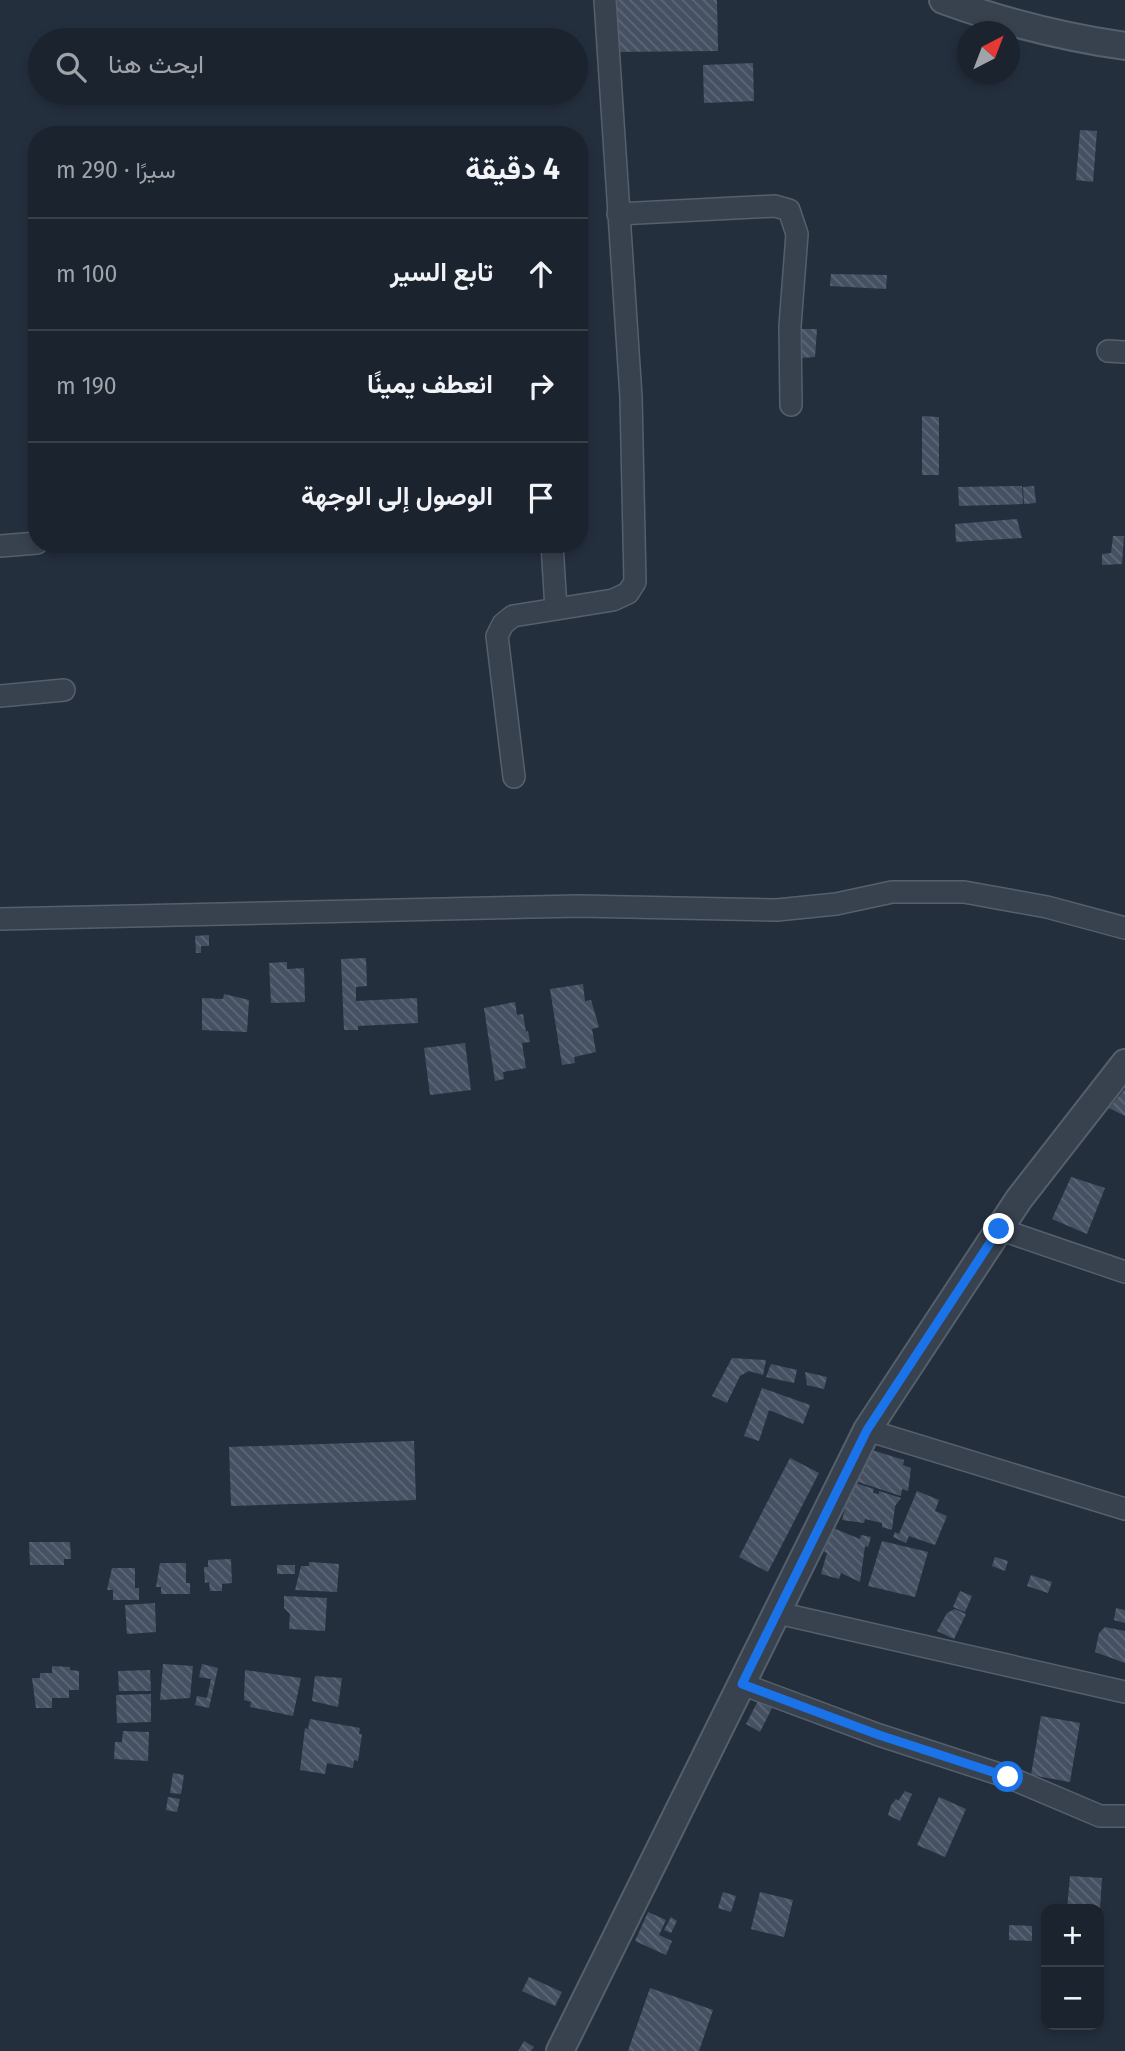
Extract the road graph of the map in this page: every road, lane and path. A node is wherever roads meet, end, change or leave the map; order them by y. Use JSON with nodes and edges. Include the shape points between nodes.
{"nodes":[{"id":1,"x":605,"y":0,"type":"edge"},
{"id":2,"x":943,"y":0,"type":"edge"},
{"id":3,"x":1125,"y":46,"type":"edge"},
{"id":4,"x":618,"y":214,"type":"junction"},
{"id":5,"x":791,"y":405,"type":"dead end"},
{"id":6,"x":28,"y":544,"type":"edge"},
{"id":7,"x":0,"y":546,"type":"edge"},
{"id":8,"x":553,"y":553,"type":"edge"},
{"id":9,"x":556,"y":609,"type":"junction"},
{"id":10,"x":64,"y":690,"type":"dead end"},
{"id":11,"x":0,"y":696,"type":"edge"},
{"id":12,"x":514,"y":777,"type":"dead end"},
{"id":13,"x":0,"y":919,"type":"edge"},
{"id":14,"x":1125,"y":928,"type":"edge"},
{"id":15,"x":1125,"y":1063,"type":"edge"},
{"id":16,"x":999,"y":1229,"type":"junction"},
{"id":17,"x":1125,"y":1272,"type":"edge"},
{"id":18,"x":867,"y":1430,"type":"junction"},
{"id":19,"x":1125,"y":1509,"type":"edge"},
{"id":20,"x":778,"y":1613,"type":"junction"},
{"id":21,"x":742,"y":1684,"type":"junction"},
{"id":22,"x":1125,"y":1692,"type":"edge"},
{"id":23,"x":1125,"y":1816,"type":"edge"},
{"id":24,"x":560,"y":2051,"type":"edge"}],
"edges":[{"from":1,"to":4,"type":"street"},
{"from":2,"to":3,"type":"street","via":[[1063,37]]},
{"from":4,"to":5,"type":"street","via":[[775,206],[789,210],[797,234],[790,326]]},
{"from":4,"to":9,"type":"street","via":[[631,397],[635,582],[628,593],[613,600]]},
{"from":6,"to":7,"type":"street"},
{"from":8,"to":9,"type":"street"},
{"from":9,"to":12,"type":"street","via":[[513,616],[497,636]]},
{"from":10,"to":11,"type":"street"},
{"from":13,"to":14,"type":"street","via":[[579,906],[776,910],[892,892],[964,892]]},
{"from":15,"to":16,"type":"street"},
{"from":16,"to":17,"type":"street"},
{"from":16,"to":18,"type":"street"},
{"from":18,"to":19,"type":"street"},
{"from":18,"to":20,"type":"street"},
{"from":20,"to":21,"type":"street"},
{"from":20,"to":22,"type":"street"},
{"from":21,"to":23,"type":"street","via":[[1008,1777],[1093,1814]]},
{"from":21,"to":24,"type":"street"}]}
